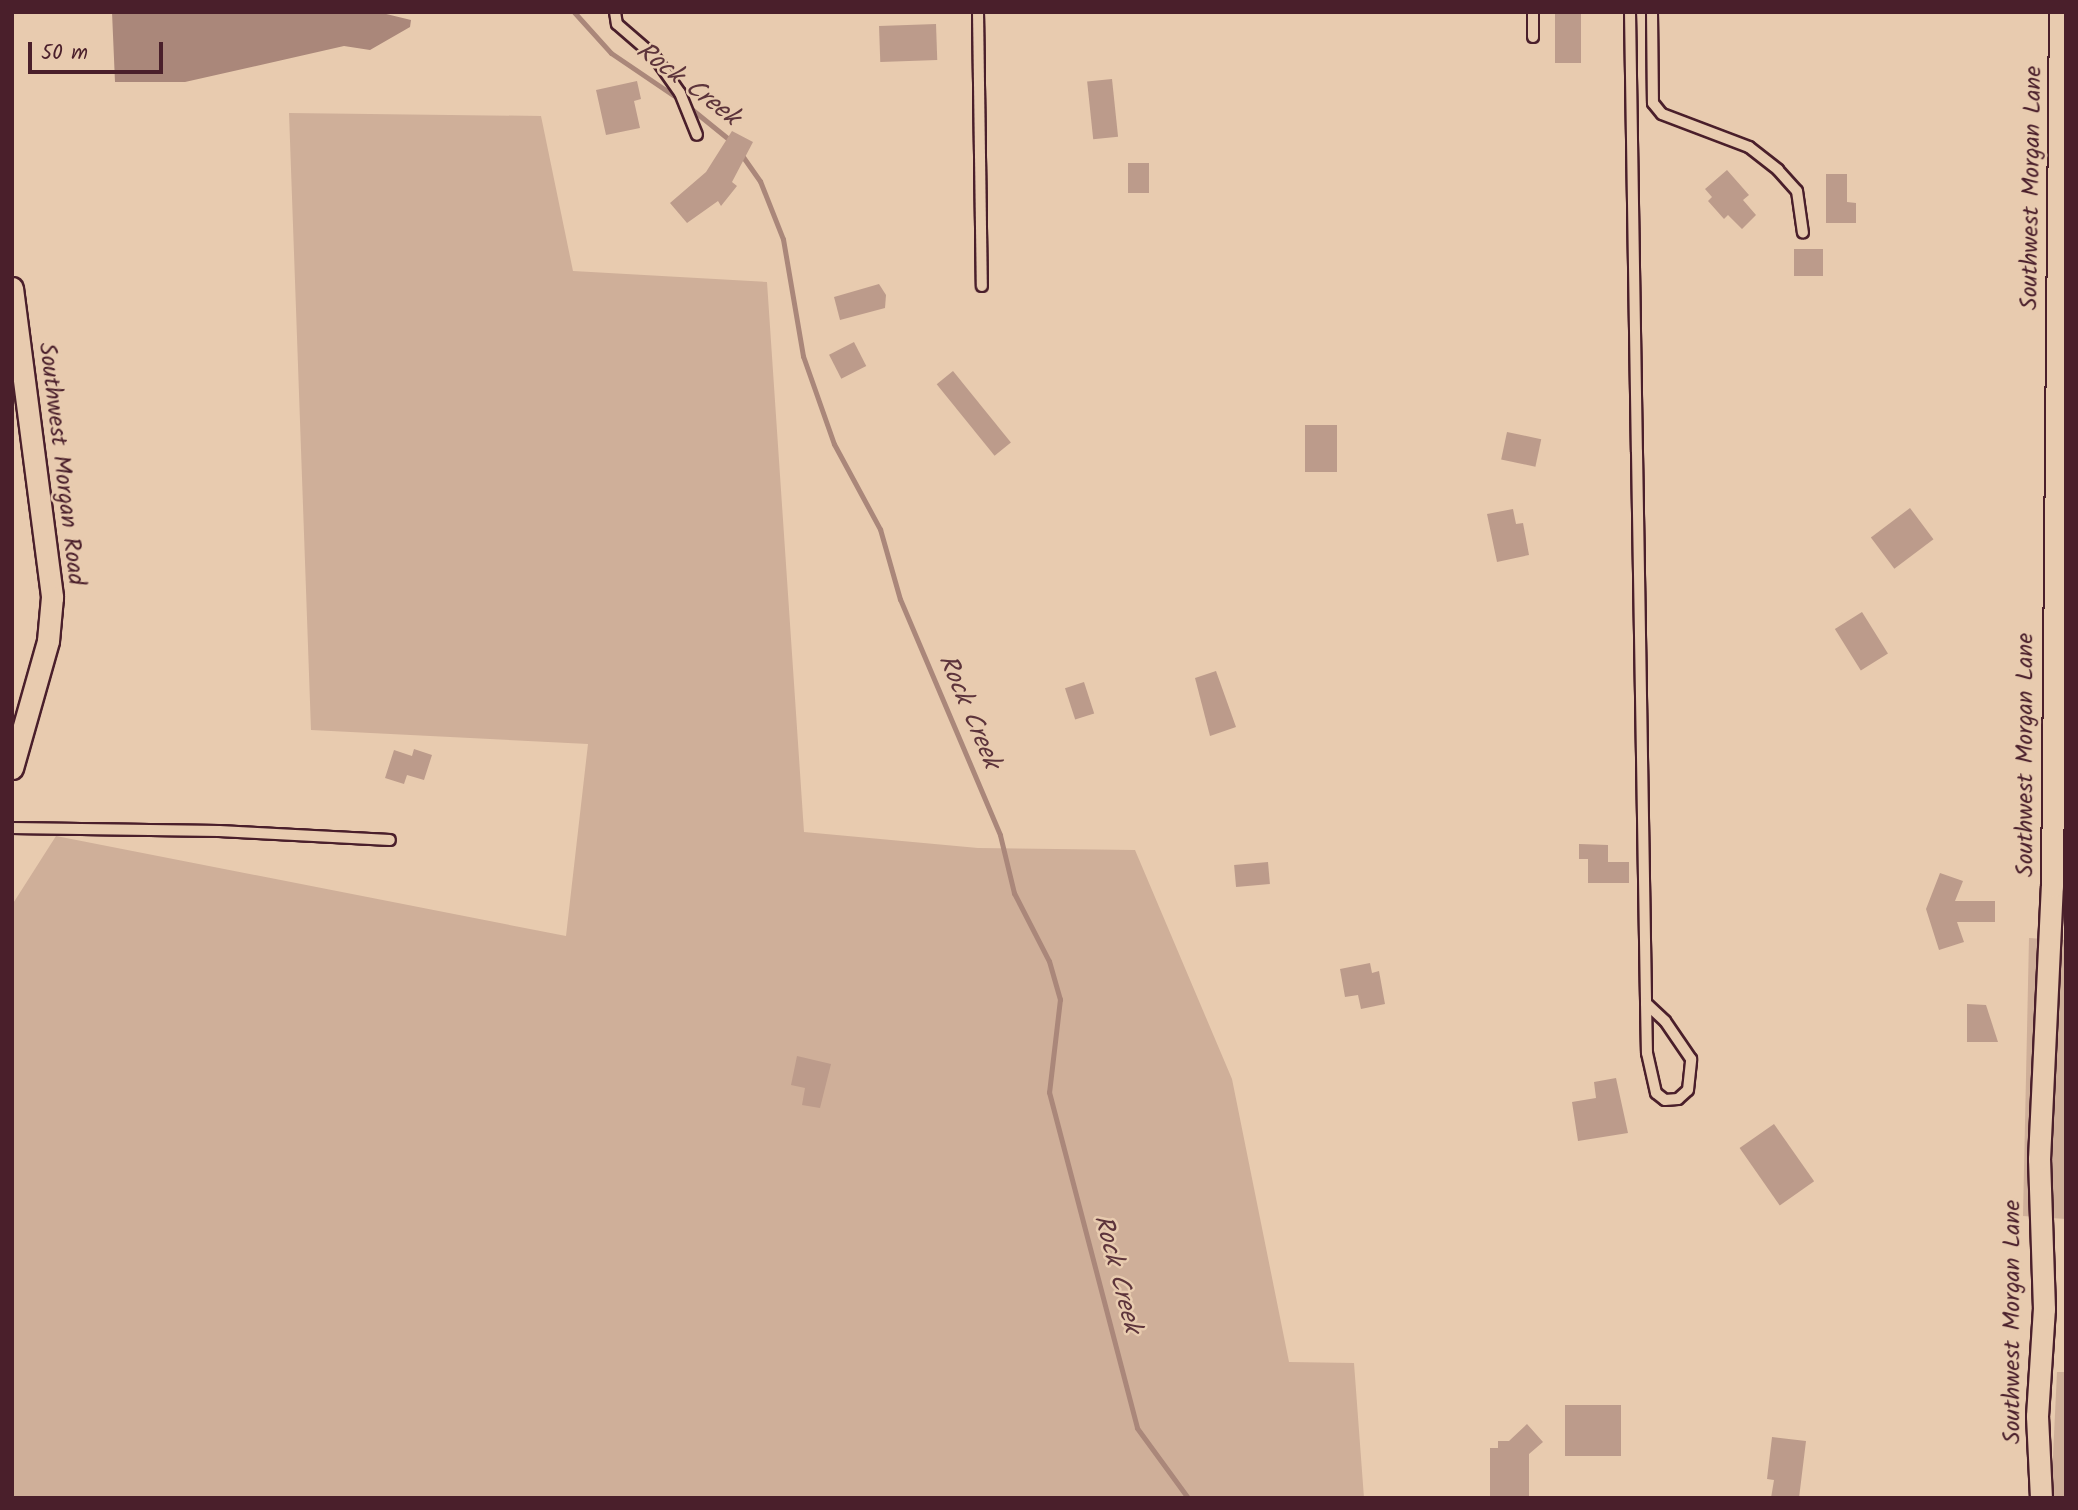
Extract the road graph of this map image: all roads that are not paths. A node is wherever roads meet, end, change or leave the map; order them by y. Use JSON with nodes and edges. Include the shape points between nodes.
{"nodes":[{"id":1,"x":615,"y":12,"type":"edge"},
{"id":2,"x":978,"y":12,"type":"edge"},
{"id":3,"x":1533,"y":12,"type":"edge"},
{"id":4,"x":1630,"y":12,"type":"edge"},
{"id":5,"x":1652,"y":12,"type":"edge"},
{"id":6,"x":2060,"y":12,"type":"edge"},
{"id":7,"x":1533,"y":37,"type":"dead end"},
{"id":8,"x":697,"y":135,"type":"dead end"},
{"id":9,"x":1803,"y":233,"type":"dead end"},
{"id":10,"x":982,"y":286,"type":"dead end"},
{"id":11,"x":12,"y":288,"type":"edge"},
{"id":12,"x":2059,"y":629,"type":"edge"},
{"id":13,"x":12,"y":768,"type":"edge"},
{"id":14,"x":12,"y":828,"type":"edge"},
{"id":15,"x":390,"y":840,"type":"dead end"},
{"id":16,"x":1646,"y":1003,"type":"junction"},
{"id":17,"x":2040,"y":1498,"type":"edge"}],
"edges":[{"from":1,"to":8,"type":"lane","via":[[617,24],[654,56],[676,87]]},
{"from":2,"to":10,"type":"lane"},
{"from":3,"to":7,"type":"lane"},
{"from":4,"to":16,"type":"lane"},
{"from":5,"to":9,"type":"lane","via":[[1653,103],[1662,114],[1749,147],[1778,170],[1797,191]]},
{"from":6,"to":12,"type":"street","name":"Southwest Morgan Lane"},
{"from":11,"to":13,"type":"street","name":"Southwest Morgan Road","via":[[52,597],[48,640]]},
{"from":12,"to":17,"type":"street","name":"Southwest Morgan Lane","via":[[2051,943],[2039,1158],[2044,1309],[2037,1416]]},
{"from":14,"to":15,"type":"lane","via":[[219,831]]},
{"from":16,"to":16,"type":"lane","via":[[1650,1078],[1665,1100],[1678,1099],[1688,1090],[1690,1059],[1665,1021]]}]}
